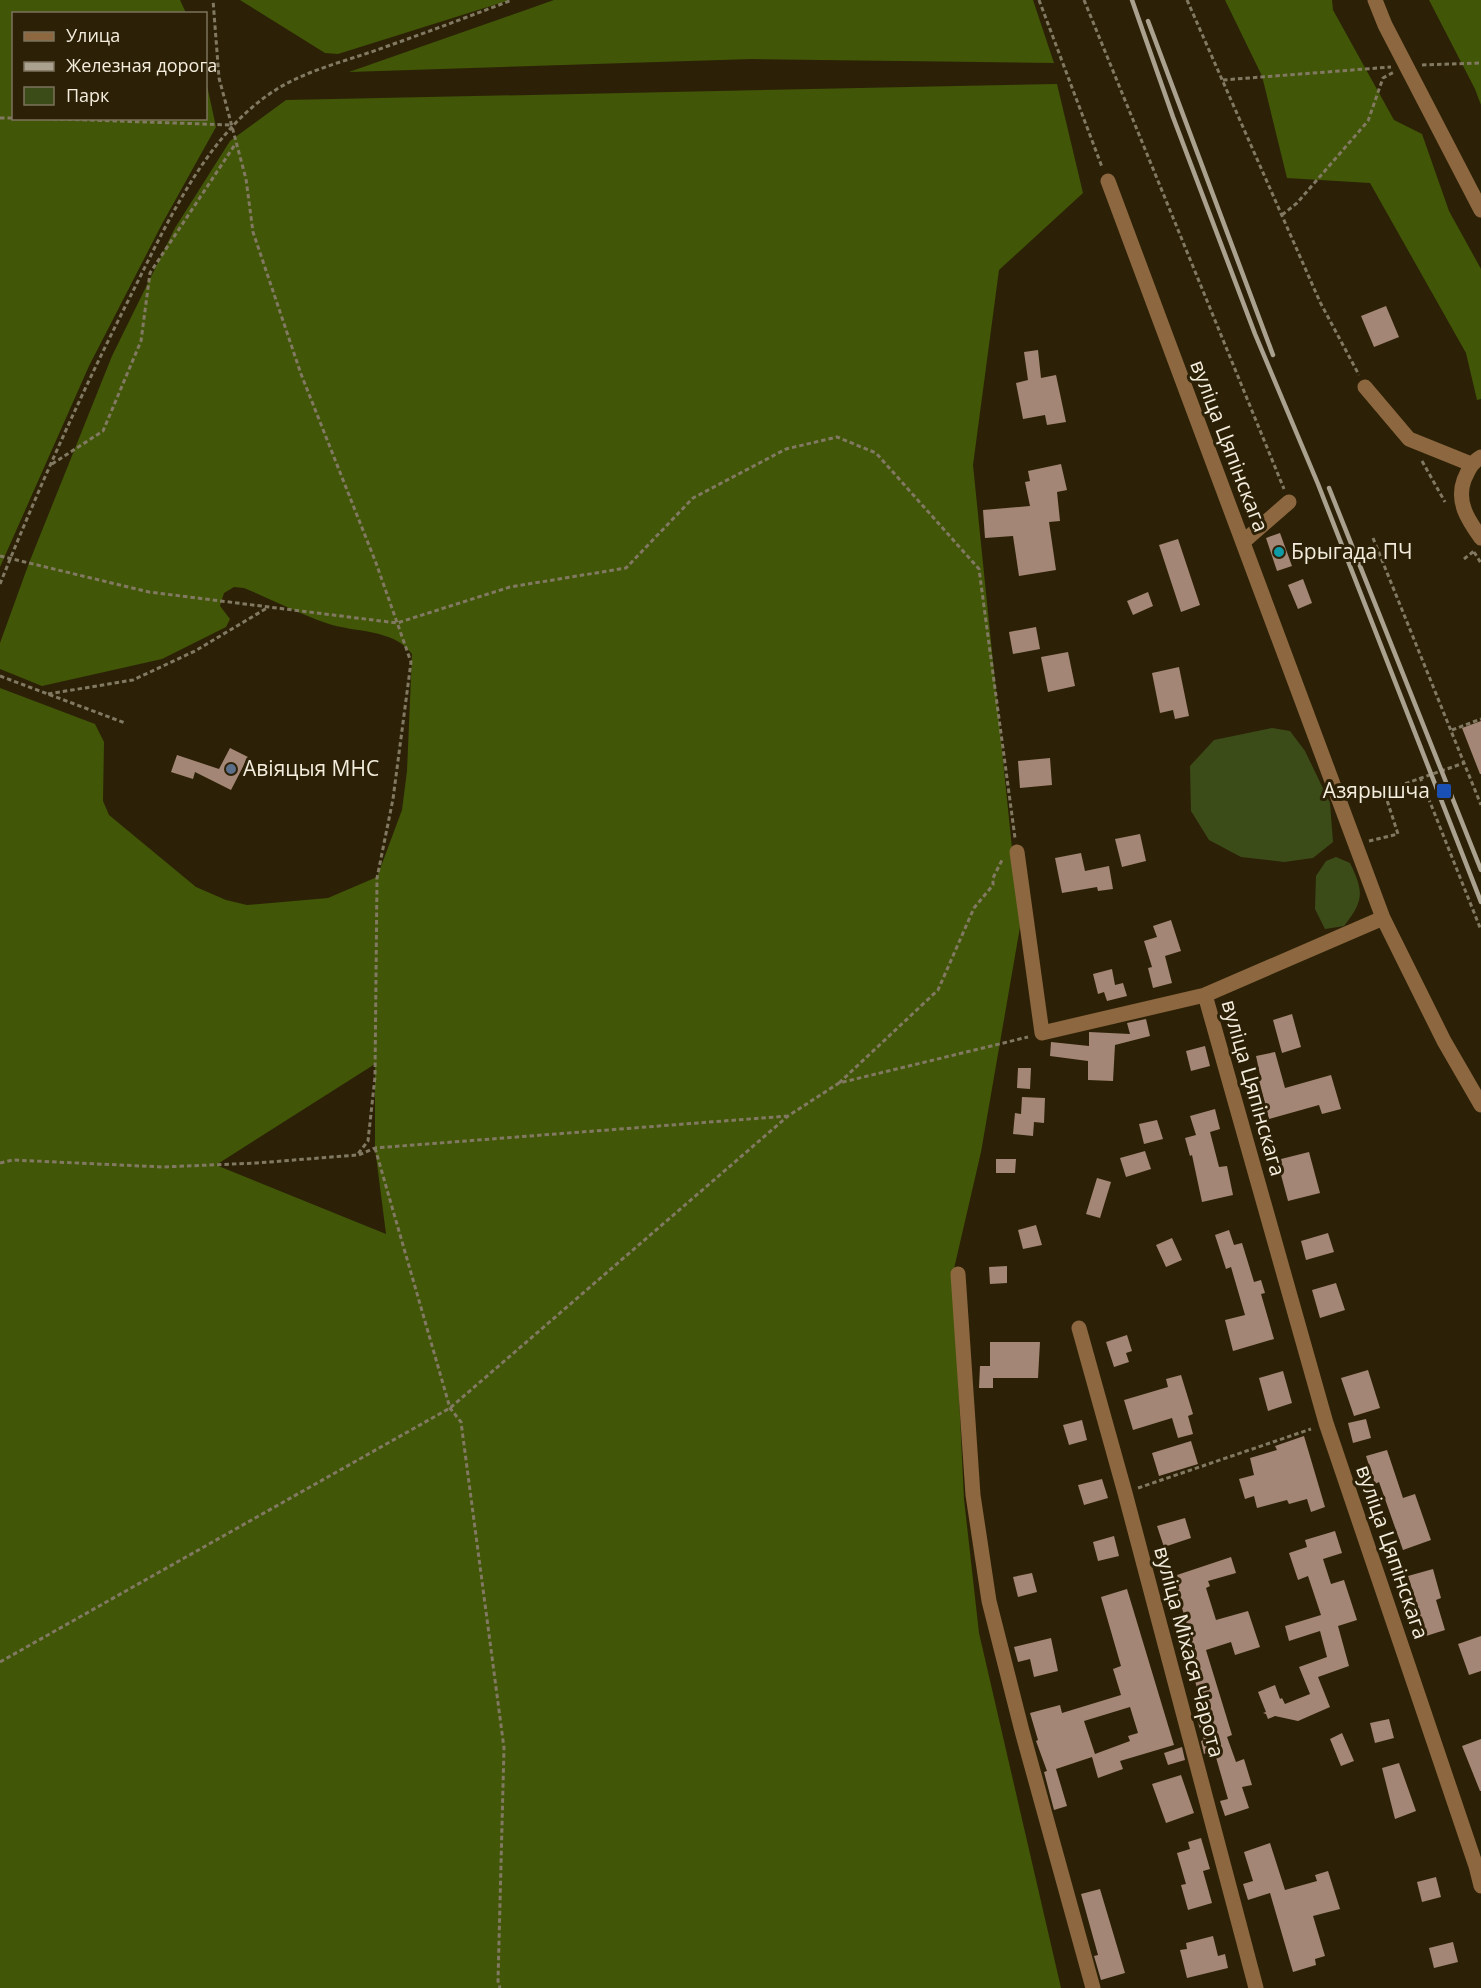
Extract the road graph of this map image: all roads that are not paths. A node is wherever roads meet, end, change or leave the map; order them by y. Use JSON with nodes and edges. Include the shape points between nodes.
{"nodes":[{"id":1,"x":1375,"y":0,"type":"edge"},
{"id":2,"x":1108,"y":181,"type":"road end"},
{"id":3,"x":1481,"y":210,"type":"edge"},
{"id":4,"x":1365,"y":387,"type":"road end"},
{"id":5,"x":1476,"y":460,"type":"edge"},
{"id":6,"x":1289,"y":502,"type":"road end"},
{"id":7,"x":1481,"y":538,"type":"edge"},
{"id":8,"x":1243,"y":542,"type":"junction"},
{"id":9,"x":1017,"y":852,"type":"road end"},
{"id":10,"x":1383,"y":918,"type":"junction"},
{"id":11,"x":1205,"y":995,"type":"junction"},
{"id":12,"x":1481,"y":1105,"type":"edge"},
{"id":13,"x":958,"y":1274,"type":"dead end"},
{"id":14,"x":1080,"y":1328,"type":"dead end"},
{"id":15,"x":1481,"y":1886,"type":"edge"},
{"id":16,"x":1093,"y":1988,"type":"edge"},
{"id":17,"x":1256,"y":1988,"type":"edge"}],
"edges":[{"from":1,"to":3,"type":"street"},
{"from":2,"to":8,"type":"street","name":"вуліца Цяпінскага"},
{"from":4,"to":5,"type":"street","via":[[1409,439]]},
{"from":5,"to":7,"type":"street","via":[[1460,492],[1467,518]]},
{"from":6,"to":8,"type":"street"},
{"from":8,"to":10,"type":"street","name":"вуліца Цяпінскага"},
{"from":9,"to":11,"type":"street","via":[[1042,1034]]},
{"from":10,"to":11,"type":"street","name":"вуліца Цяпінскага"},
{"from":10,"to":12,"type":"street","via":[[1444,1041]]},
{"from":11,"to":15,"type":"street","name":"вуліца Цяпінскага","via":[[1326,1424]]},
{"from":13,"to":16,"type":"street","via":[[973,1495],[989,1600]]},
{"from":14,"to":17,"type":"street","name":"вуліца Міхася Чарота"}]}
